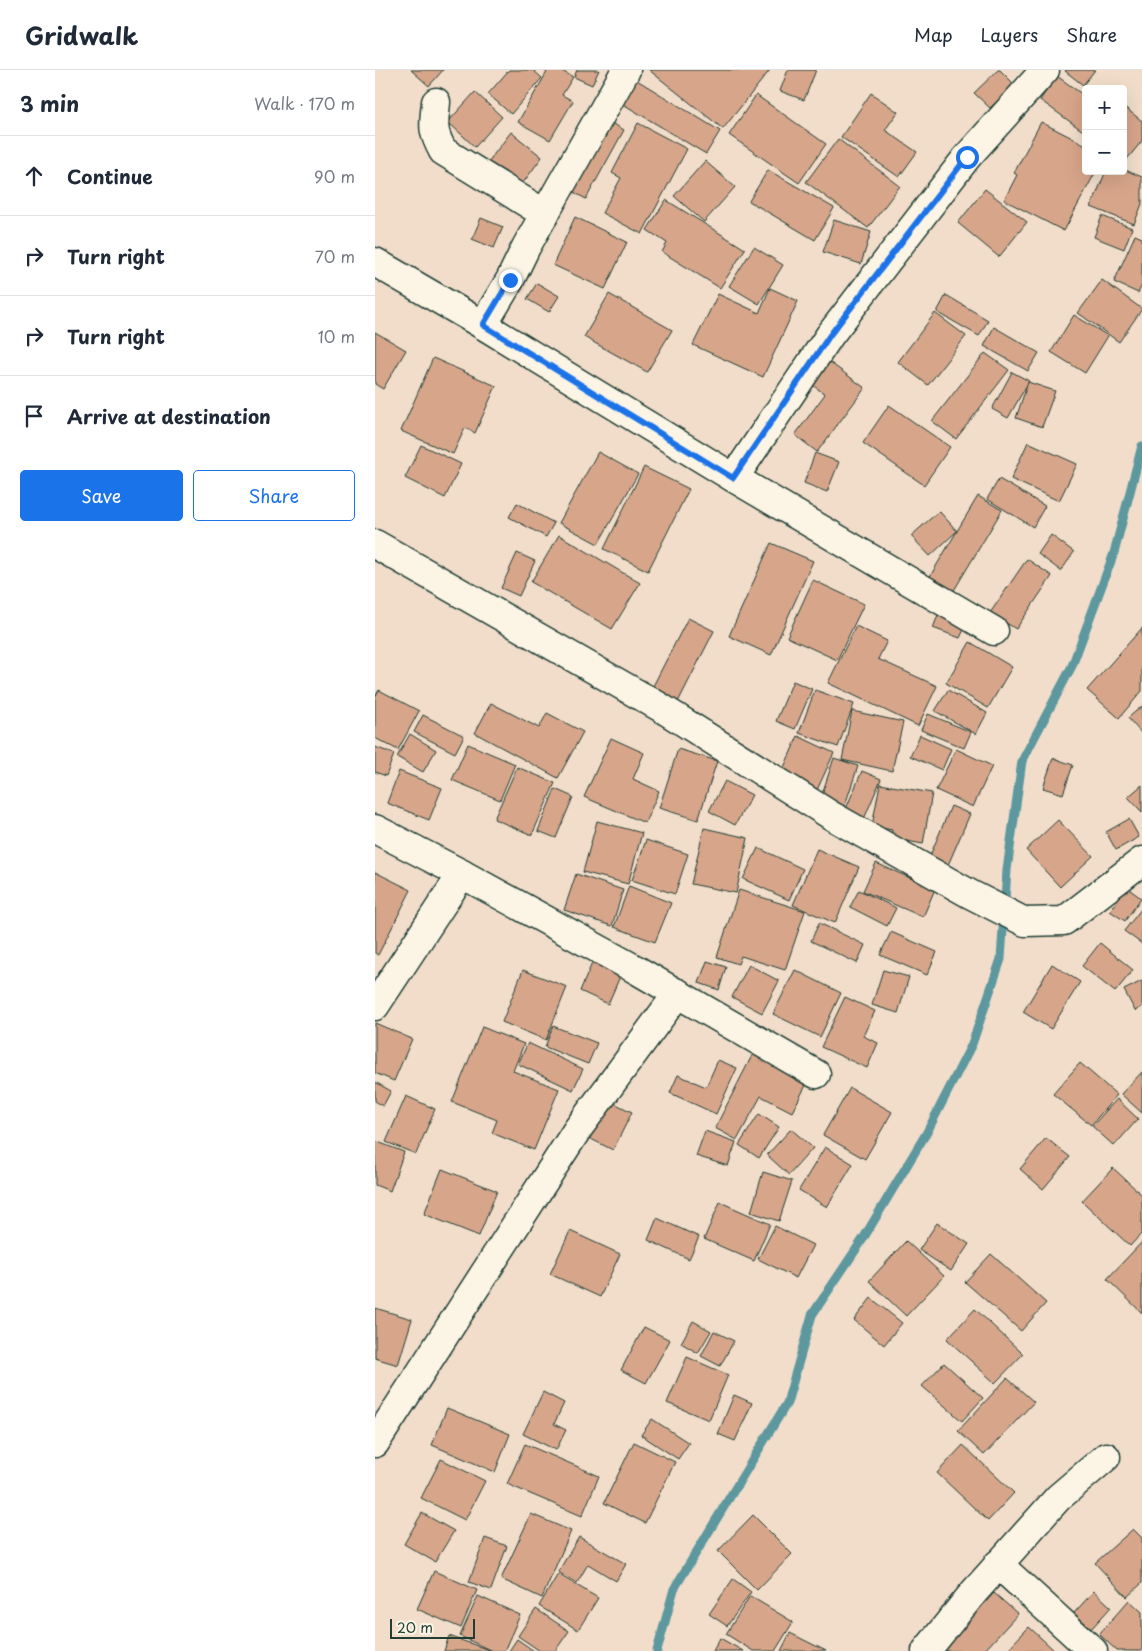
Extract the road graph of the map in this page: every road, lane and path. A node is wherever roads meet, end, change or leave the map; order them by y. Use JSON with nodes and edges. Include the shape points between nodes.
{"nodes":[{"id":1,"x":626,"y":70,"type":"edge"},
{"id":2,"x":1045,"y":70,"type":"edge"},
{"id":3,"x":436,"y":102,"type":"dead end"},
{"id":4,"x":545,"y":214,"type":"junction"},
{"id":5,"x":375,"y":262,"type":"edge"},
{"id":6,"x":483,"y":325,"type":"junction"},
{"id":7,"x":733,"y":478,"type":"junction"},
{"id":8,"x":375,"y":544,"type":"edge"},
{"id":9,"x":994,"y":631,"type":"dead end"},
{"id":10,"x":375,"y":829,"type":"edge"},
{"id":11,"x":1142,"y":861,"type":"edge"},
{"id":12,"x":461,"y":874,"type":"junction"},
{"id":13,"x":678,"y":993,"type":"junction"},
{"id":14,"x":375,"y":1006,"type":"edge"},
{"id":15,"x":816,"y":1074,"type":"dead end"},
{"id":16,"x":375,"y":1443,"type":"edge"},
{"id":17,"x":1106,"y":1457,"type":"dead end"},
{"id":18,"x":998,"y":1564,"type":"junction"},
{"id":19,"x":926,"y":1651,"type":"edge"},
{"id":20,"x":1093,"y":1651,"type":"edge"}],
"edges":[{"from":1,"to":4,"type":"street"},
{"from":2,"to":7,"type":"street","via":[[967,157],[830,335]]},
{"from":3,"to":4,"type":"street","via":[[433,129],[443,151]]},
{"from":4,"to":6,"type":"street"},
{"from":5,"to":6,"type":"street"},
{"from":6,"to":7,"type":"street"},
{"from":7,"to":9,"type":"street"},
{"from":8,"to":11,"type":"street","via":[[660,707],[832,816],[1025,922],[1063,921]]},
{"from":10,"to":12,"type":"street"},
{"from":12,"to":13,"type":"street"},
{"from":12,"to":14,"type":"street"},
{"from":13,"to":15,"type":"street"},
{"from":13,"to":16,"type":"street","via":[[577,1130]]},
{"from":17,"to":18,"type":"street","via":[[1058,1498]]},
{"from":18,"to":19,"type":"street"},
{"from":18,"to":20,"type":"street"}]}
